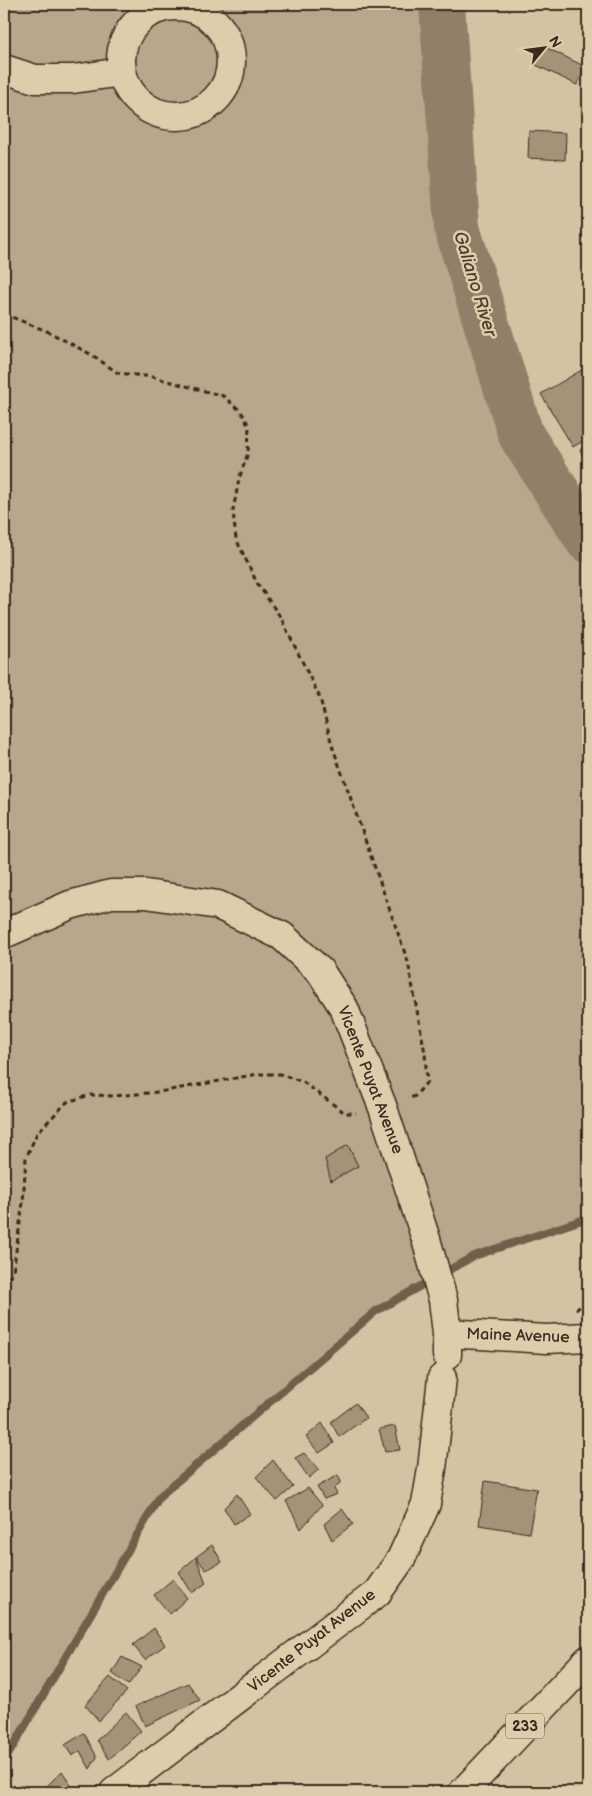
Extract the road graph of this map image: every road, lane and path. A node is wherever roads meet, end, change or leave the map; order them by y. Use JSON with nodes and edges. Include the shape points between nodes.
{"nodes":[{"id":1,"x":4,"y":69,"type":"edge"},
{"id":2,"x":122,"y":72,"type":"dead end"},
{"id":3,"x":4,"y":314,"type":"edge"},
{"id":4,"x":4,"y":934,"type":"edge"},
{"id":5,"x":383,"y":1108,"type":"junction"},
{"id":6,"x":4,"y":1285,"type":"edge"},
{"id":7,"x":588,"y":1337,"type":"edge"},
{"id":8,"x":445,"y":1355,"type":"junction"},
{"id":9,"x":588,"y":1660,"type":"edge"},
{"id":10,"x":114,"y":1792,"type":"edge"},
{"id":11,"x":462,"y":1792,"type":"edge"}],
"edges":[{"from":1,"to":2,"type":"street","via":[[35,79]]},
{"from":3,"to":5,"type":"path","via":[[49,332],[118,373],[154,377],[223,396],[241,411],[249,426],[248,453],[233,511],[236,539],[257,583],[281,618],[320,698],[332,745],[408,962],[420,1019],[427,1082],[415,1096]]},
{"from":4,"to":5,"type":"street","name":"Vicente Puyat Avenue","via":[[70,905],[111,894],[146,894],[218,905],[282,936],[320,970],[344,1008]]},
{"from":5,"to":6,"type":"path","via":[[363,1114],[345,1113],[303,1082],[280,1074],[258,1074],[159,1092],[90,1095],[67,1102],[36,1133],[26,1158],[12,1272]]},
{"from":5,"to":8,"type":"street","name":"Vicente Puyat Avenue","via":[[443,1300]]},
{"from":7,"to":8,"type":"street","name":"Maine Avenue","via":[[546,1339]]},
{"from":8,"to":10,"type":"street","name":"Vicente Puyat Avenue","via":[[426,1504],[401,1559],[376,1593]]},
{"from":9,"to":11,"type":"street","number":"233"}]}
